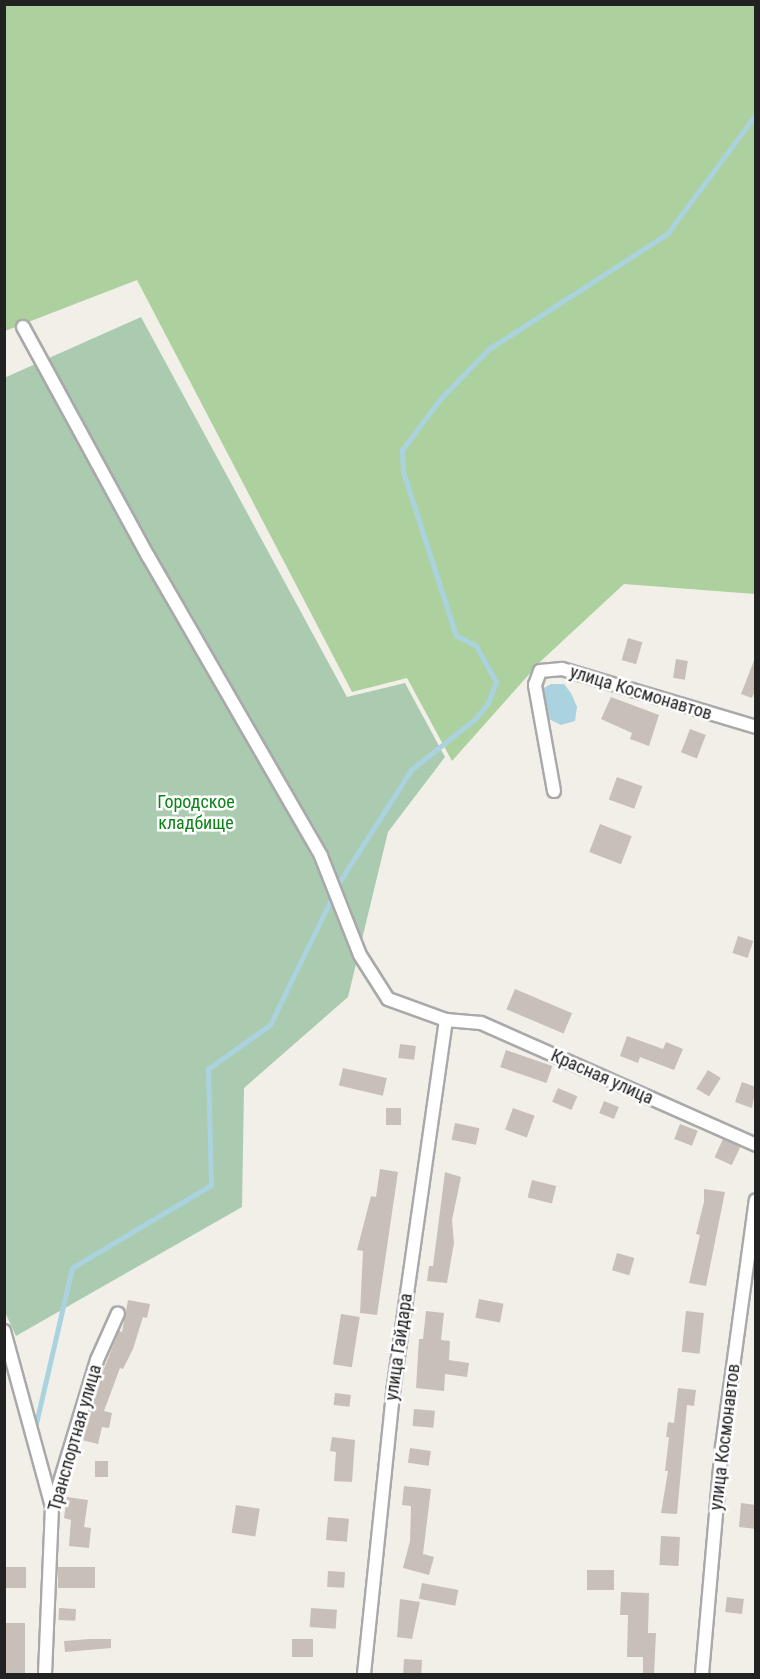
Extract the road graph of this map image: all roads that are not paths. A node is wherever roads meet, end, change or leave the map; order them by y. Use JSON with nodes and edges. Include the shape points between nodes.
{"nodes":[{"id":1,"x":23,"y":327,"type":"dead end"},
{"id":2,"x":756,"y":727,"type":"edge"},
{"id":3,"x":554,"y":791,"type":"dead end"},
{"id":4,"x":446,"y":1020,"type":"junction"},
{"id":5,"x":756,"y":1145,"type":"edge"},
{"id":6,"x":756,"y":1200,"type":"edge"},
{"id":7,"x":118,"y":1313,"type":"dead end"},
{"id":8,"x":4,"y":1331,"type":"edge"},
{"id":9,"x":52,"y":1508,"type":"junction"},
{"id":10,"x":45,"y":1674,"type":"edge"},
{"id":11,"x":364,"y":1674,"type":"edge"},
{"id":12,"x":702,"y":1674,"type":"edge"}],
"edges":[{"from":1,"to":4,"type":"street","name":"Красная улица","via":[[148,556],[321,856],[366,963],[388,999]]},
{"from":2,"to":3,"type":"street","name":"улица Космонавтов","via":[[562,669],[540,671],[535,686]]},
{"from":4,"to":5,"type":"street","name":"Красная улица","via":[[481,1023]]},
{"from":4,"to":11,"type":"street","name":"улица Гайдара","via":[[393,1392]]},
{"from":6,"to":12,"type":"street","name":"улица Космонавтов","via":[[722,1447]]},
{"from":7,"to":9,"type":"street","name":"Транспортная улица","via":[[97,1360]]},
{"from":8,"to":9,"type":"street"},
{"from":9,"to":10,"type":"street","name":"Транспортная улица"}]}
